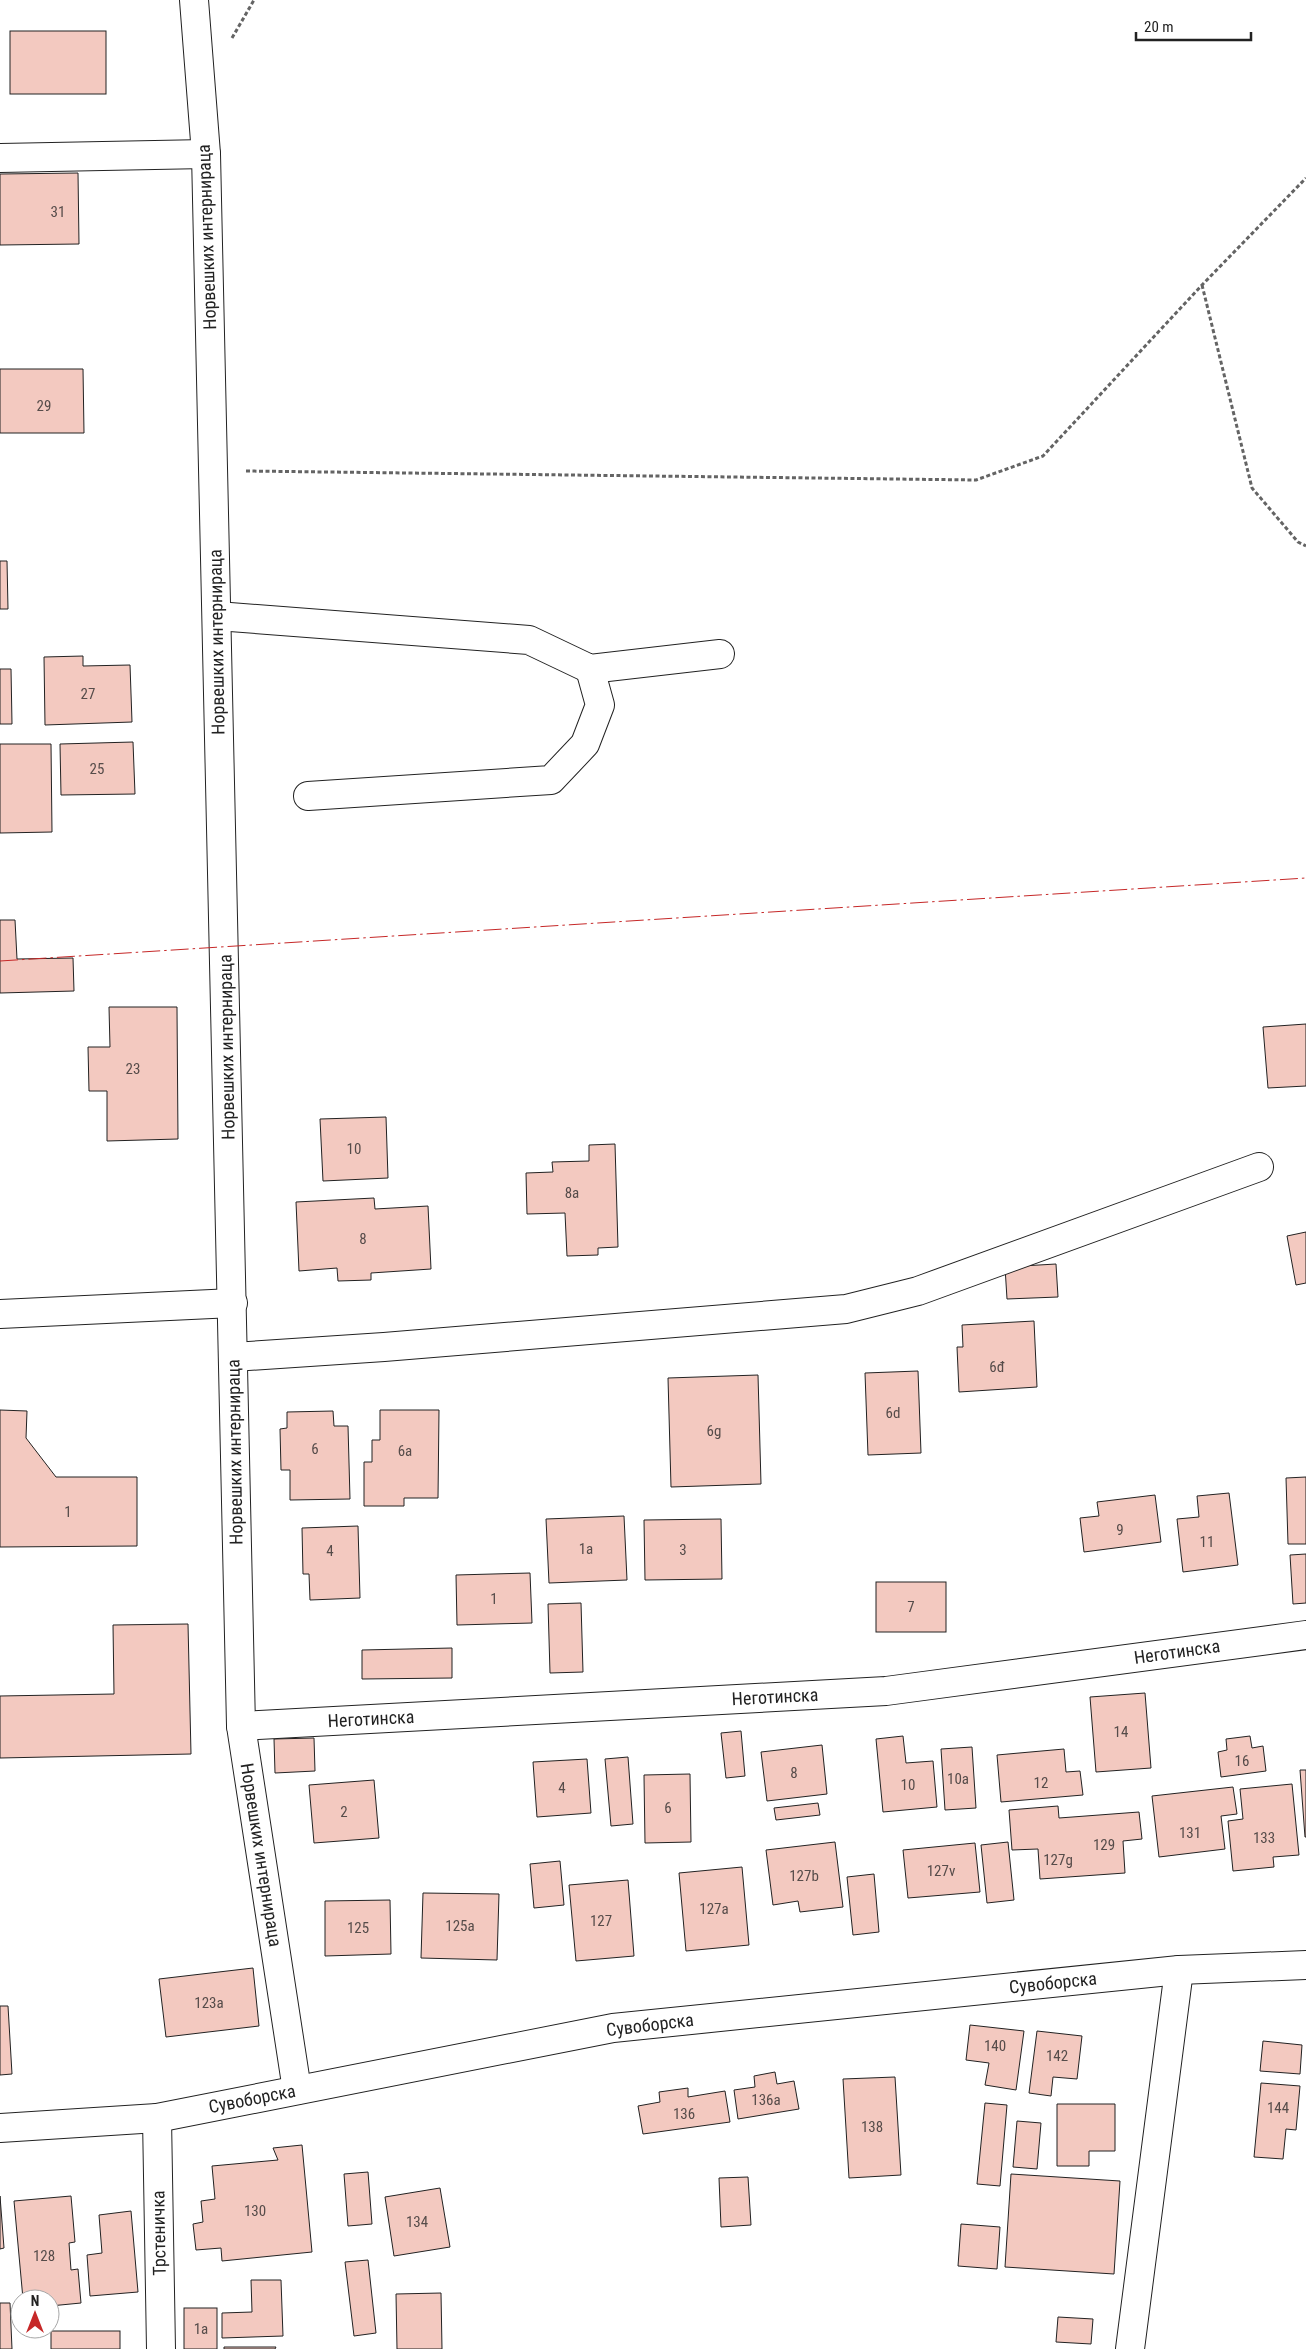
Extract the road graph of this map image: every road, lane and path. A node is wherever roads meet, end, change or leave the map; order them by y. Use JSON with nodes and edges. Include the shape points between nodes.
{"nodes":[{"id":1,"x":194,"y":0,"type":"edge"},
{"id":2,"x":206,"y":154,"type":"junction"},
{"id":3,"x":0,"y":158,"type":"edge"},
{"id":4,"x":1306,"y":178,"type":"edge"},
{"id":5,"x":1202,"y":285,"type":"junction"},
{"id":6,"x":213,"y":471,"type":"junction"},
{"id":7,"x":1306,"y":546,"type":"edge"},
{"id":8,"x":217,"y":616,"type":"junction"},
{"id":9,"x":720,"y":654,"type":"dead end"},
{"id":10,"x":590,"y":669,"type":"junction"},
{"id":11,"x":308,"y":796,"type":"dead end"},
{"id":12,"x":1259,"y":1167,"type":"dead end"},
{"id":13,"x":233,"y":1302,"type":"junction"},
{"id":14,"x":0,"y":1314,"type":"edge"},
{"id":15,"x":233,"y":1357,"type":"junction"},
{"id":16,"x":1306,"y":1635,"type":"edge"},
{"id":17,"x":241,"y":1726,"type":"junction"},
{"id":18,"x":1306,"y":1965,"type":"edge"},
{"id":19,"x":1179,"y":1970,"type":"junction"},
{"id":20,"x":297,"y":2090,"type":"junction"},
{"id":21,"x":157,"y":2118,"type":"junction"},
{"id":22,"x":0,"y":2128,"type":"edge"},
{"id":23,"x":161,"y":2349,"type":"edge"},
{"id":24,"x":1130,"y":2349,"type":"edge"}],
"edges":[{"from":1,"to":2,"type":"street","name":"Норвешких интернираца"},
{"from":2,"to":3,"type":"street"},
{"from":2,"to":6,"type":"street","name":"Норвешких интернираца"},
{"from":4,"to":5,"type":"path"},
{"from":5,"to":6,"type":"path","via":[[1043,456],[976,480]]},
{"from":5,"to":7,"type":"path","via":[[1252,488],[1298,542]]},
{"from":6,"to":8,"type":"street","name":"Норвешких интернираца"},
{"from":8,"to":10,"type":"street","via":[[529,640]]},
{"from":8,"to":13,"type":"street","name":"Норвешких интернираца"},
{"from":9,"to":10,"type":"street"},
{"from":10,"to":11,"type":"street","via":[[600,705],[585,744],[551,780]]},
{"from":12,"to":15,"type":"street","via":[[918,1291],[846,1309]]},
{"from":13,"to":14,"type":"street"},
{"from":13,"to":15,"type":"street","name":"Норвешких интернираца"},
{"from":15,"to":17,"type":"street","name":"Норвешких интернираца"},
{"from":16,"to":17,"type":"street","name":"Неготинска","via":[[886,1691]]},
{"from":17,"to":20,"type":"street","name":"Норвешких интернираца"},
{"from":18,"to":19,"type":"street","name":"Сувоборска"},
{"from":19,"to":20,"type":"street","name":"Сувоборска","via":[[613,2028]]},
{"from":19,"to":24,"type":"street"},
{"from":20,"to":21,"type":"street","name":"Сувоборска"},
{"from":21,"to":22,"type":"street","name":"Сувоборска"},
{"from":21,"to":23,"type":"street","name":"Трстеничка"}]}
